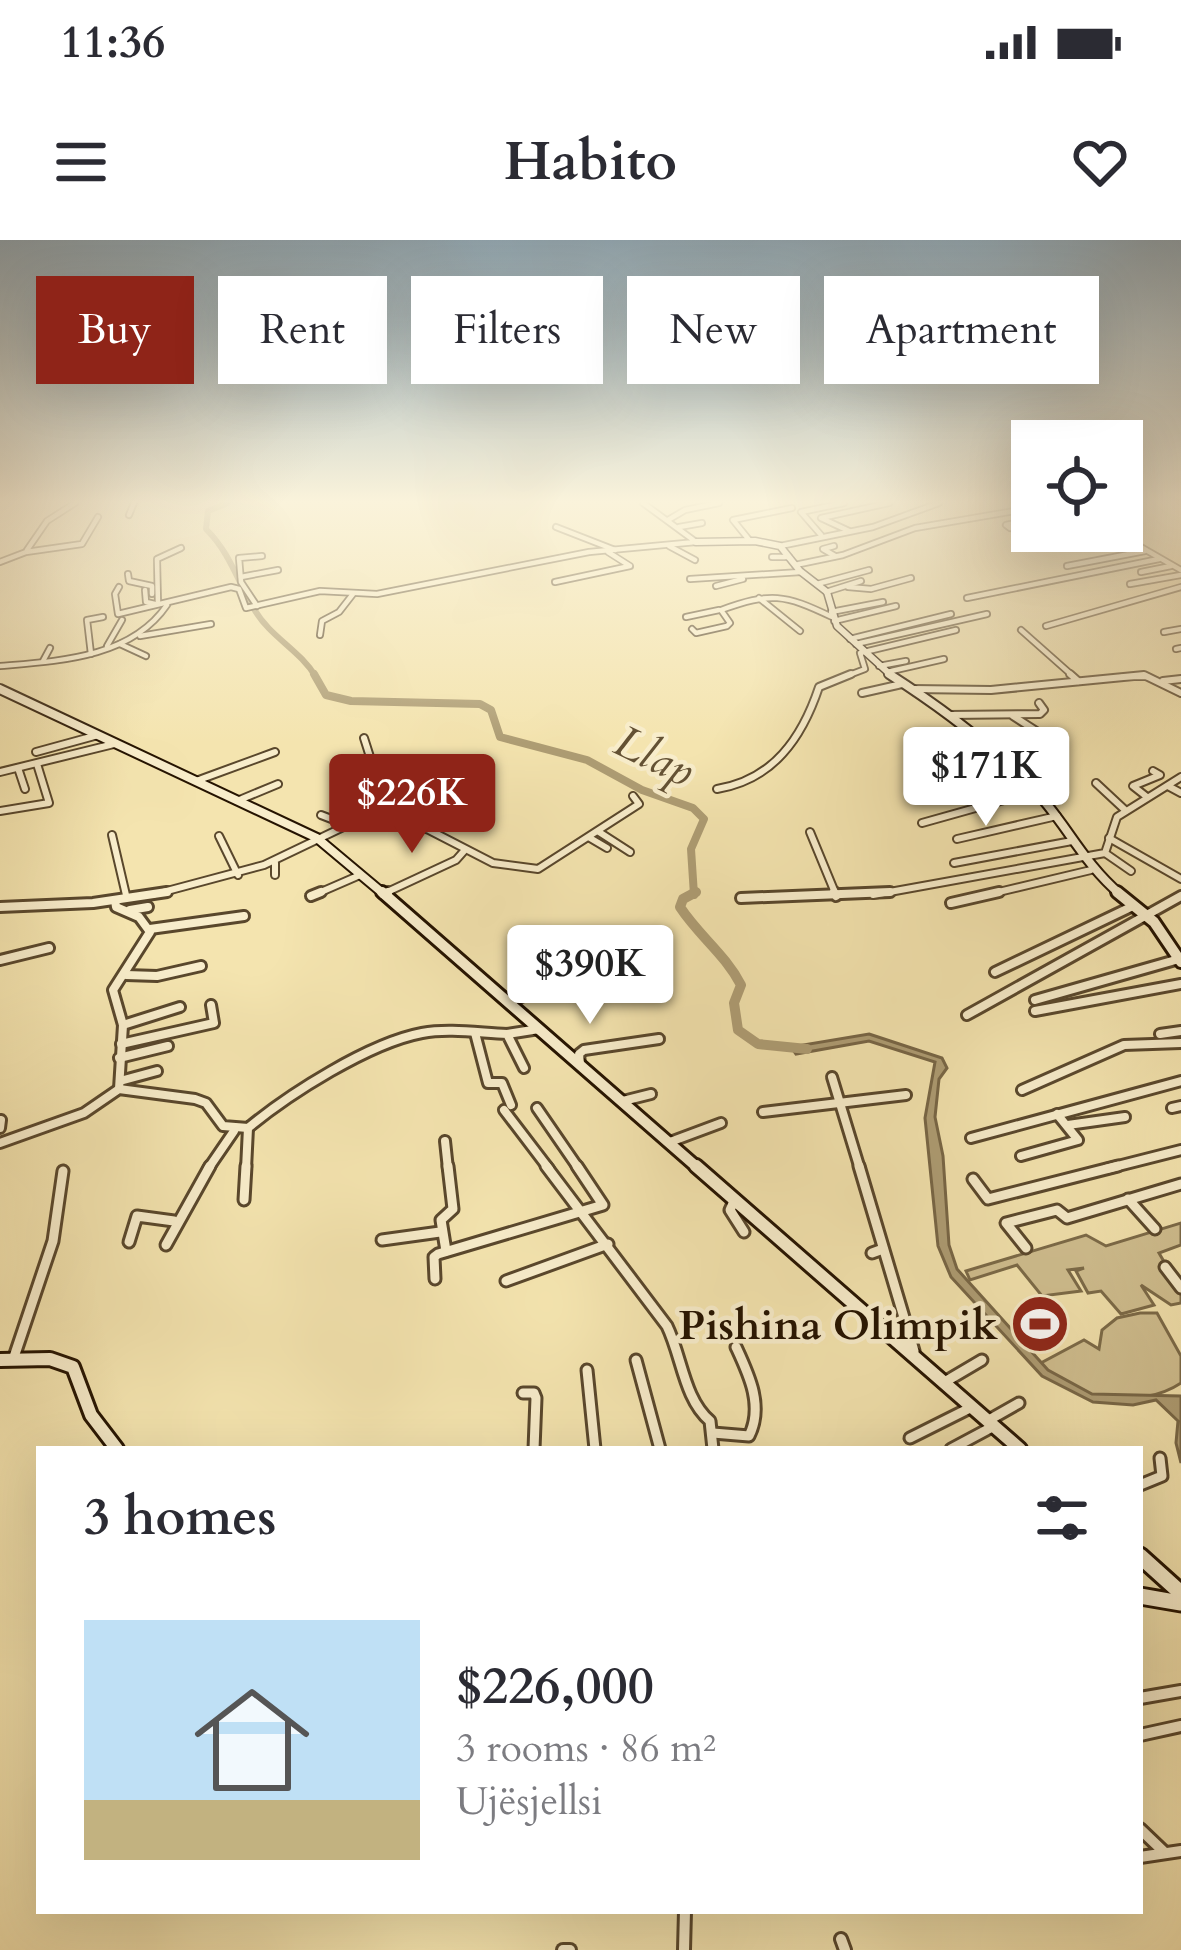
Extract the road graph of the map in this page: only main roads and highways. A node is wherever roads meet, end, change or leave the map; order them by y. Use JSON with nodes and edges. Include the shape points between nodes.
{"nodes":[{"id":1,"x":816,"y":583,"type":"edge"},
{"id":2,"x":0,"y":689,"type":"edge"},
{"id":3,"x":1180,"y":961,"type":"edge"},
{"id":4,"x":7,"y":1360,"type":"edge"},
{"id":5,"x":115,"y":1446,"type":"edge"},
{"id":6,"x":1017,"y":1446,"type":"edge"},
{"id":7,"x":1143,"y":1559,"type":"edge"},
{"id":8,"x":1181,"y":1593,"type":"edge"},
{"id":9,"x":1143,"y":1597,"type":"edge"},
{"id":10,"x":1181,"y":1603,"type":"edge"}],
"edges":[{"from":1,"to":3,"type":"main road","via":[[853,642],[1036,791],[1091,870],[1148,916]]},
{"from":2,"to":6,"type":"main road","via":[[317,838]]},
{"from":4,"to":5,"type":"main road","via":[[73,1366]]},
{"from":7,"to":8,"type":"main road"},
{"from":9,"to":10,"type":"main road"}]}
